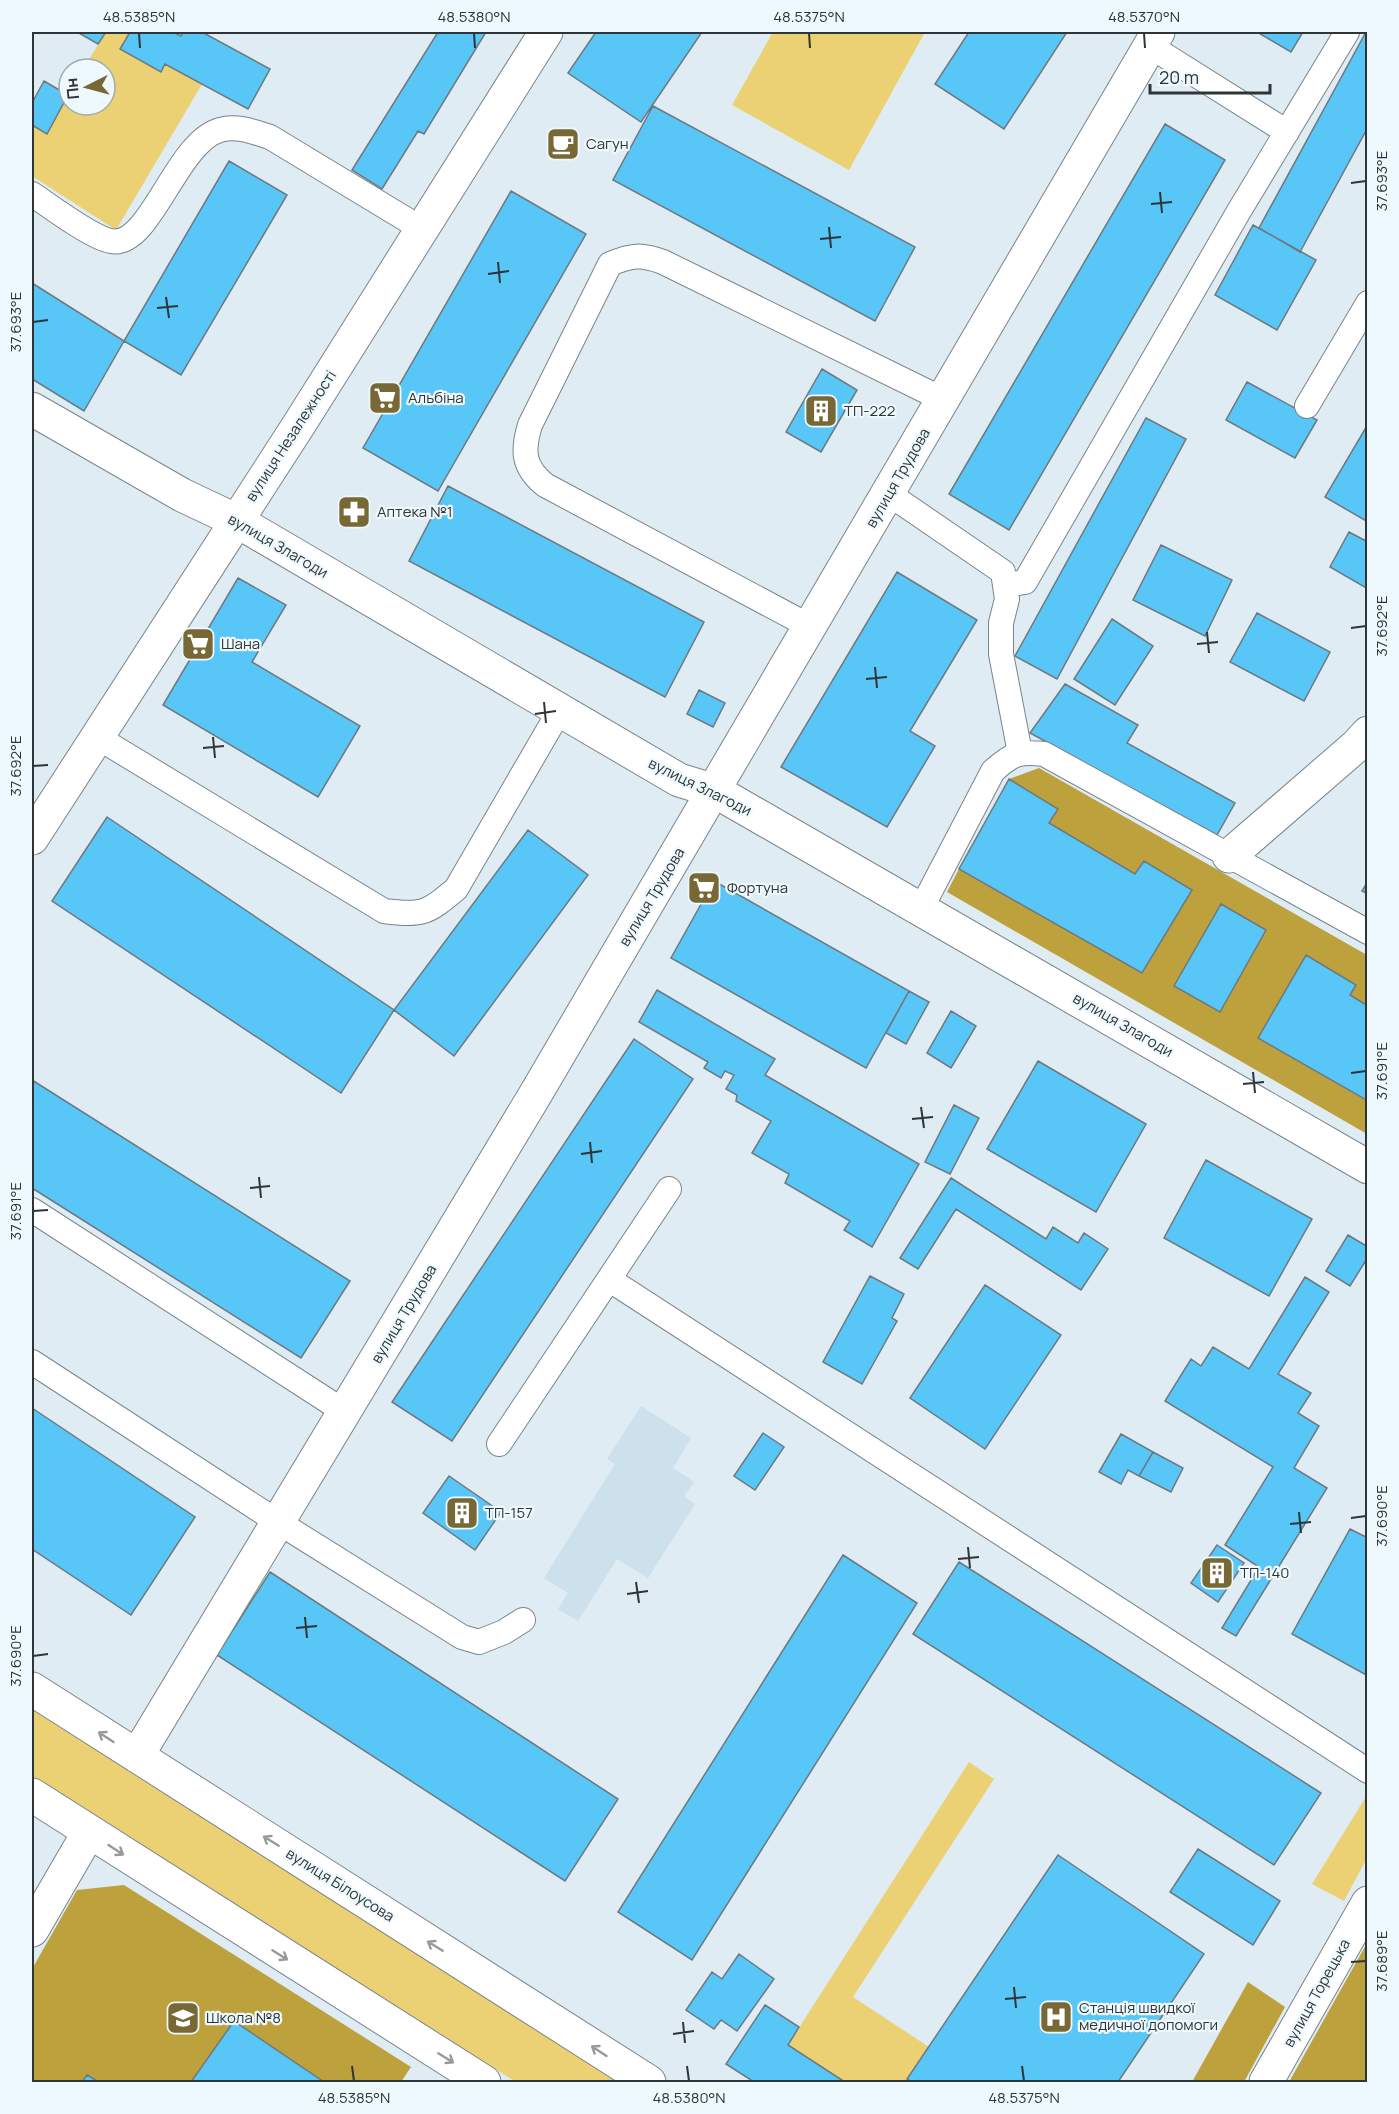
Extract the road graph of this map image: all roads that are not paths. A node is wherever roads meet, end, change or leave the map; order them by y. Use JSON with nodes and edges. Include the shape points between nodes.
{"nodes":[{"id":1,"x":546,"y":32,"type":"edge"},
{"id":2,"x":1347,"y":32,"type":"edge"},
{"id":3,"x":1154,"y":39,"type":"edge"},
{"id":4,"x":1287,"y":132,"type":"junction"},
{"id":5,"x":32,"y":194,"type":"edge"},
{"id":6,"x":422,"y":229,"type":"junction"},
{"id":7,"x":1368,"y":303,"type":"edge"},
{"id":8,"x":944,"y":400,"type":"junction"},
{"id":9,"x":1307,"y":406,"type":"dead end"},
{"id":10,"x":32,"y":409,"type":"edge"},
{"id":11,"x":889,"y":494,"type":"junction"},
{"id":12,"x":237,"y":521,"type":"junction"},
{"id":13,"x":1005,"y":585,"type":"junction"},
{"id":14,"x":811,"y":627,"type":"junction"},
{"id":15,"x":560,"y":710,"type":"junction"},
{"id":16,"x":1368,"y":734,"type":"edge"},
{"id":17,"x":97,"y":737,"type":"junction"},
{"id":18,"x":1020,"y":753,"type":"junction"},
{"id":19,"x":715,"y":791,"type":"junction"},
{"id":20,"x":32,"y":838,"type":"edge"},
{"id":21,"x":1229,"y":856,"type":"junction"},
{"id":22,"x":921,"y":909,"type":"junction"},
{"id":23,"x":1368,"y":932,"type":"edge"},
{"id":24,"x":1368,"y":1167,"type":"edge"},
{"id":25,"x":669,"y":1189,"type":"dead end"},
{"id":26,"x":32,"y":1210,"type":"edge"},
{"id":27,"x":610,"y":1280,"type":"junction"},
{"id":28,"x":32,"y":1362,"type":"edge"},
{"id":29,"x":345,"y":1412,"type":"junction"},
{"id":30,"x":499,"y":1444,"type":"dead end"},
{"id":31,"x":278,"y":1522,"type":"junction"},
{"id":32,"x":523,"y":1620,"type":"dead end"},
{"id":33,"x":32,"y":1689,"type":"edge"},
{"id":34,"x":137,"y":1756,"type":"junction"},
{"id":35,"x":1368,"y":1771,"type":"edge"},
{"id":36,"x":32,"y":1795,"type":"edge"},
{"id":37,"x":89,"y":1832,"type":"junction"},
{"id":38,"x":1368,"y":1903,"type":"edge"},
{"id":39,"x":32,"y":1930,"type":"edge"},
{"id":40,"x":484,"y":2082,"type":"edge"},
{"id":41,"x":649,"y":2082,"type":"edge"},
{"id":42,"x":1266,"y":2082,"type":"edge"}],
"edges":[{"from":1,"to":6,"type":"street","name":"вулиця Незалежності"},
{"from":2,"to":4,"type":"lane"},
{"from":3,"to":4,"type":"lane"},
{"from":3,"to":8,"type":"street","name":"вулиця Трудова"},
{"from":4,"to":13,"type":"lane","via":[[1025,582]]},
{"from":5,"to":6,"type":"lane","via":[[99,237],[113,242],[129,238],[141,229],[183,162],[202,141],[218,130],[233,128],[270,137]]},
{"from":6,"to":12,"type":"street","name":"вулиця Незалежності"},
{"from":7,"to":9,"type":"lane"},
{"from":8,"to":11,"type":"street","name":"вулиця Трудова"},
{"from":8,"to":14,"type":"lane","via":[[663,261],[646,255],[610,264],[530,425],[525,442],[531,474]]},
{"from":10,"to":12,"type":"street","name":"вулиця Злагоди","via":[[182,495]]},
{"from":11,"to":13,"type":"lane","via":[[1003,572]]},
{"from":11,"to":14,"type":"street","name":"вулиця Трудова"},
{"from":12,"to":15,"type":"street","name":"вулиця Злагоди"},
{"from":12,"to":17,"type":"street","name":"вулиця Незалежності"},
{"from":13,"to":18,"type":"lane","via":[[1007,599],[1000,654]]},
{"from":14,"to":19,"type":"street","name":"вулиця Трудова"},
{"from":15,"to":17,"type":"lane","via":[[456,889],[432,908],[411,915],[384,911]]},
{"from":15,"to":19,"type":"street","name":"вулиця Злагоди","via":[[680,780]]},
{"from":16,"to":21,"type":"street"},
{"from":17,"to":20,"type":"street","name":"вулиця Незалежності"},
{"from":18,"to":21,"type":"lane","via":[[1044,754]]},
{"from":18,"to":22,"type":"lane","via":[[1010,755],[993,771]]},
{"from":19,"to":22,"type":"street","name":"вулиця Злагоди"},
{"from":19,"to":29,"type":"street","name":"вулиця Трудова"},
{"from":21,"to":23,"type":"lane"},
{"from":22,"to":24,"type":"street","name":"вулиця Злагоди"},
{"from":25,"to":27,"type":"lane"},
{"from":26,"to":29,"type":"lane"},
{"from":27,"to":30,"type":"lane"},
{"from":27,"to":35,"type":"lane"},
{"from":28,"to":31,"type":"lane"},
{"from":29,"to":31,"type":"street","name":"вулиця Трудова"},
{"from":31,"to":32,"type":"lane","via":[[462,1637],[479,1642]]},
{"from":31,"to":34,"type":"street","name":"вулиця Трудова"},
{"from":34,"to":33,"type":"street","name":"вулиця Білоусова","one_way":true},
{"from":41,"to":34,"type":"street","name":"вулиця Білоусова","one_way":true},
{"from":36,"to":37,"type":"street"},
{"from":37,"to":39,"type":"street"},
{"from":37,"to":40,"type":"street","one_way":true},
{"from":38,"to":42,"type":"street","name":"вулиця Торецька"}]}
